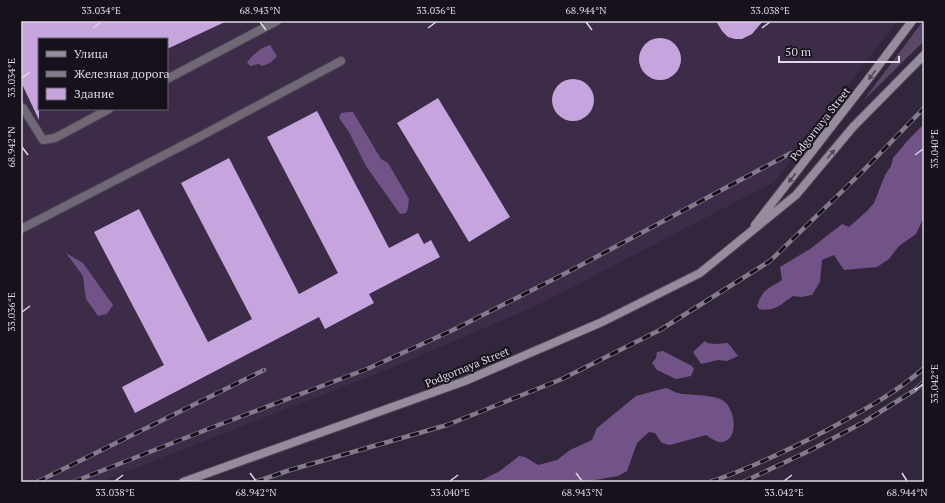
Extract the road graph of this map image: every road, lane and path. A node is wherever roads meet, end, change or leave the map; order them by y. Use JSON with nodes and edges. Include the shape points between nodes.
{"nodes":[{"id":1,"x":277,"y":21,"type":"edge"},
{"id":2,"x":912,"y":21,"type":"edge"},
{"id":3,"x":924,"y":55,"type":"edge"},
{"id":4,"x":341,"y":61,"type":"dead end"},
{"id":5,"x":168,"y":78,"type":"edge"},
{"id":6,"x":21,"y":107,"type":"edge"},
{"id":7,"x":107,"y":110,"type":"edge"},
{"id":8,"x":21,"y":229,"type":"edge"},
{"id":9,"x":743,"y":239,"type":"junction"},
{"id":10,"x":183,"y":482,"type":"edge"}],
"edges":[{"from":1,"to":5,"type":"lane"},
{"from":2,"to":9,"type":"main road","name":"Podgornaya Street","one_way":true},
{"from":9,"to":3,"type":"main road","name":"Podgornaya Street","one_way":true,"via":[[796,194],[853,127]]},
{"from":4,"to":8,"type":"lane"},
{"from":6,"to":7,"type":"lane","via":[[43,140],[55,138]]},
{"from":9,"to":10,"type":"main road","name":"Podgornaya Street","via":[[700,273],[602,322],[465,382]]}]}
